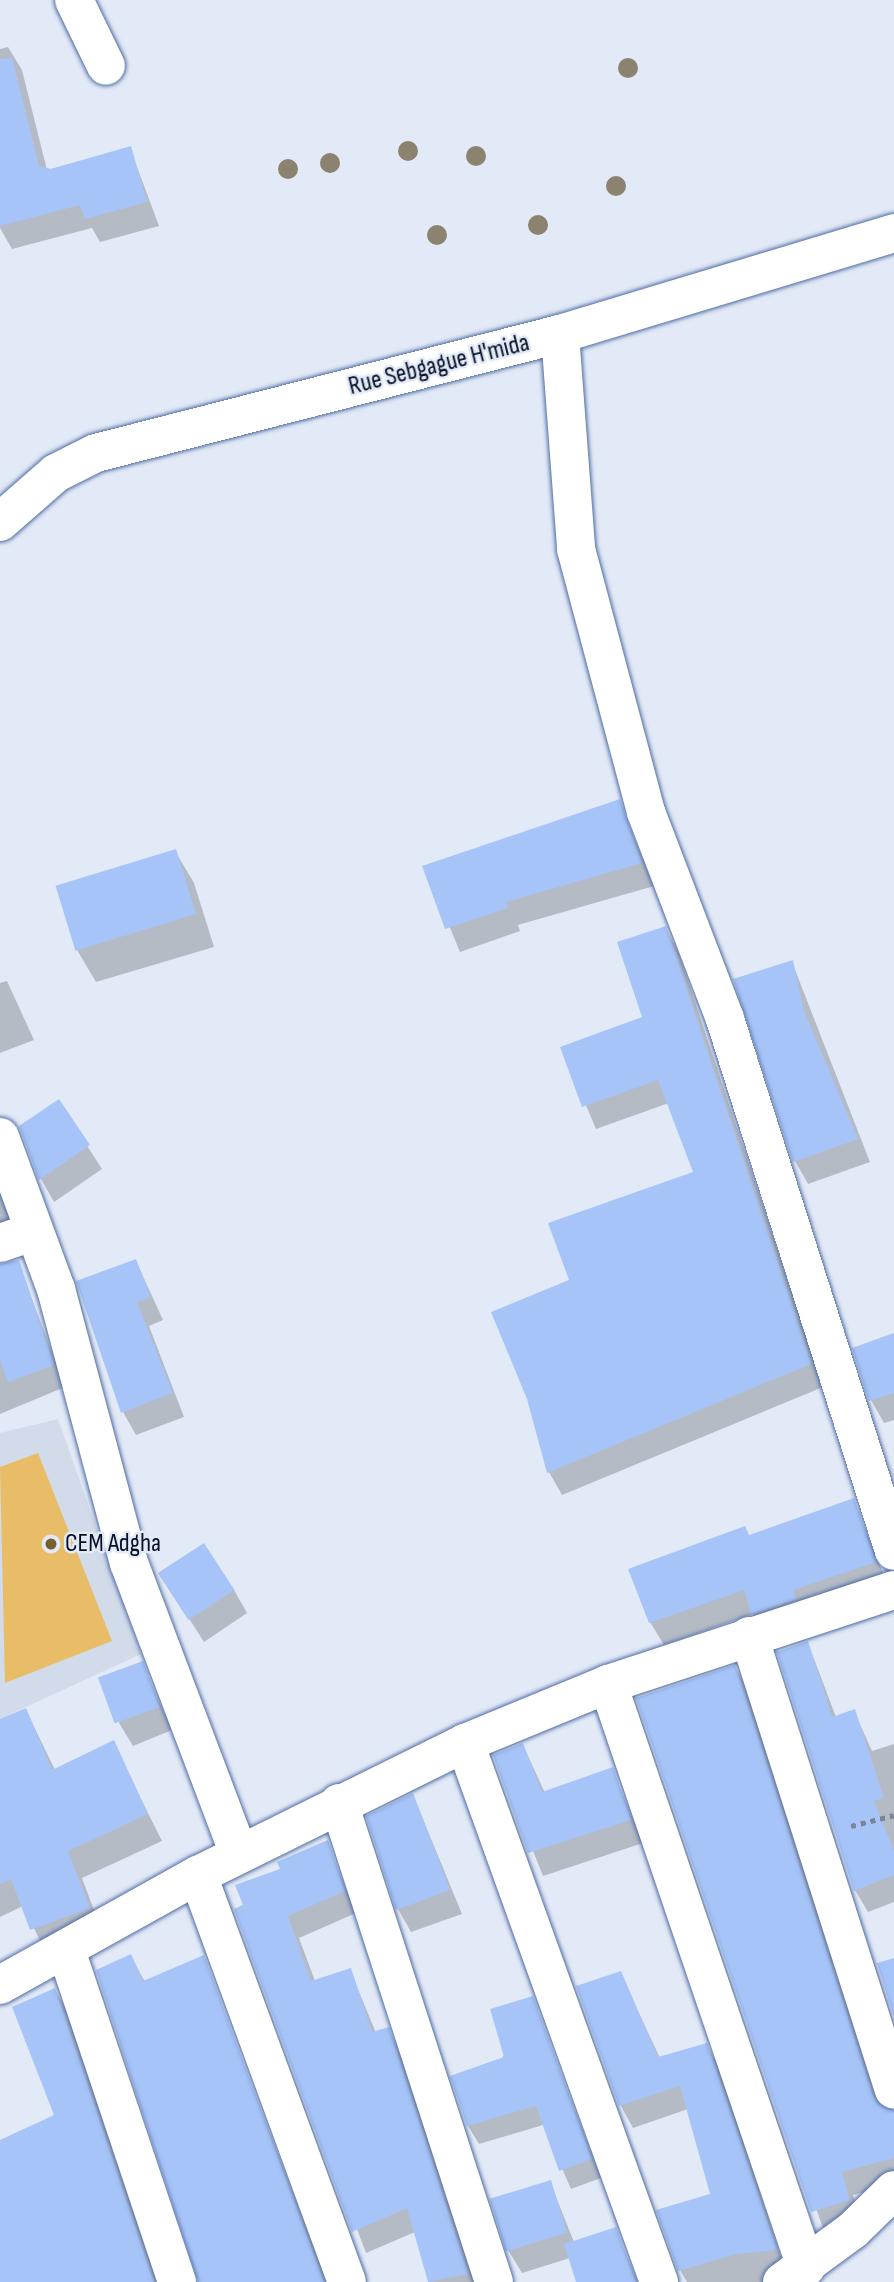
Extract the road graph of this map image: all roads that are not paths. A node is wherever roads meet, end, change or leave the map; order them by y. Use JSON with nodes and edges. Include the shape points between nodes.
{"nodes":[{"id":1,"x":74,"y":0,"type":"edge"},
{"id":2,"x":106,"y":66,"type":"dead end"},
{"id":3,"x":894,"y":233,"type":"edge"},
{"id":4,"x":559,"y":334,"type":"junction"},
{"id":5,"x":0,"y":522,"type":"edge"},
{"id":6,"x":0,"y":1137,"type":"edge"},
{"id":7,"x":17,"y":1237,"type":"edge"},
{"id":8,"x":894,"y":1550,"type":"edge"},
{"id":9,"x":894,"y":1590,"type":"edge"},
{"id":10,"x":749,"y":1636,"type":"junction"},
{"id":11,"x":608,"y":1684,"type":"junction"},
{"id":12,"x":465,"y":1743,"type":"junction"},
{"id":13,"x":339,"y":1803,"type":"junction"},
{"id":14,"x":239,"y":1854,"type":"junction"},
{"id":15,"x":198,"y":1875,"type":"junction"},
{"id":16,"x":66,"y":1950,"type":"junction"},
{"id":17,"x":0,"y":1985,"type":"edge"},
{"id":18,"x":894,"y":2089,"type":"edge"},
{"id":19,"x":894,"y":2190,"type":"edge"},
{"id":20,"x":794,"y":2274,"type":"edge"},
{"id":21,"x":177,"y":2282,"type":"edge"},
{"id":22,"x":347,"y":2282,"type":"edge"},
{"id":23,"x":494,"y":2282,"type":"edge"},
{"id":24,"x":659,"y":2282,"type":"edge"}],
"edges":[{"from":1,"to":2,"type":"street"},
{"from":3,"to":4,"type":"street","name":"Rue Sebgague H'mida"},
{"from":4,"to":5,"type":"street","name":"Rue Sebgague H'mida","via":[[96,453],[57,473]]},
{"from":4,"to":8,"type":"street","via":[[576,550],[646,812],[725,1019]]},
{"from":6,"to":7,"type":"street"},
{"from":7,"to":14,"type":"street","via":[[56,1289],[129,1563]]},
{"from":9,"to":10,"type":"street"},
{"from":10,"to":11,"type":"street"},
{"from":10,"to":18,"type":"street"},
{"from":11,"to":12,"type":"street"},
{"from":11,"to":20,"type":"street"},
{"from":12,"to":13,"type":"street"},
{"from":12,"to":24,"type":"street"},
{"from":13,"to":14,"type":"street"},
{"from":13,"to":23,"type":"street"},
{"from":14,"to":15,"type":"street"},
{"from":15,"to":16,"type":"street"},
{"from":15,"to":22,"type":"street"},
{"from":16,"to":17,"type":"street"},
{"from":16,"to":21,"type":"street"},
{"from":19,"to":20,"type":"street"}]}
